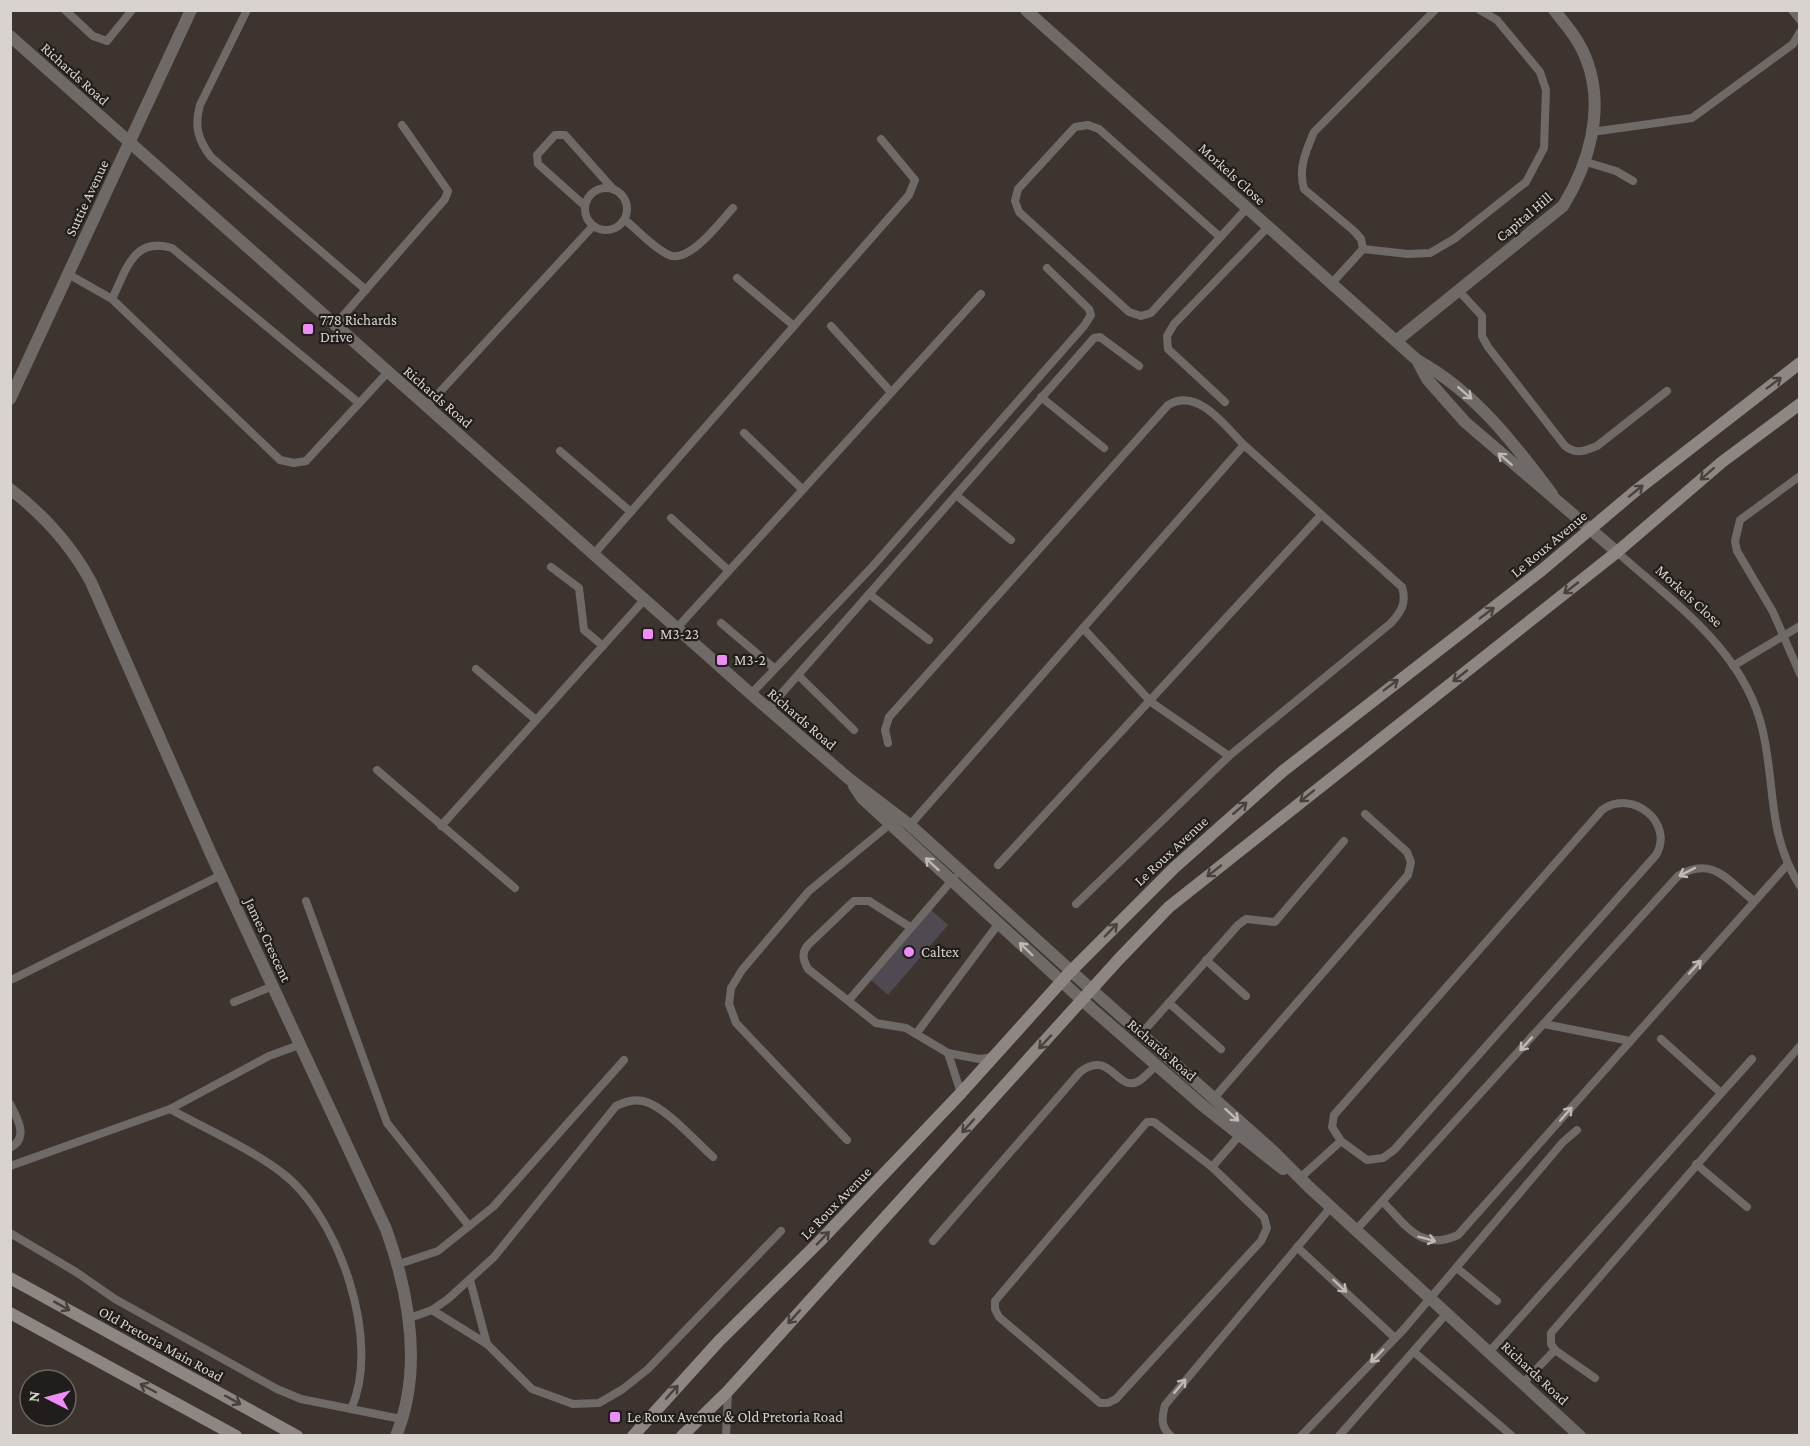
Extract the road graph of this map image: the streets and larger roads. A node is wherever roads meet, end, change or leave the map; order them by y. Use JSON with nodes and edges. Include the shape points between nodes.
{"nodes":[{"id":1,"x":191,"y":10,"type":"edge"},
{"id":2,"x":1026,"y":10,"type":"edge"},
{"id":3,"x":1554,"y":10,"type":"edge"},
{"id":4,"x":10,"y":36,"type":"edge"},
{"id":5,"x":129,"y":143,"type":"junction"},
{"id":6,"x":1396,"y":341,"type":"junction"},
{"id":7,"x":1417,"y":360,"type":"junction"},
{"id":8,"x":1800,"y":363,"type":"edge"},
{"id":9,"x":10,"y":399,"type":"edge"},
{"id":10,"x":1800,"y":404,"type":"edge"},
{"id":11,"x":10,"y":489,"type":"edge"},
{"id":12,"x":1552,"y":494,"type":"junction"},
{"id":13,"x":1591,"y":528,"type":"junction"},
{"id":14,"x":1617,"y":552,"type":"junction"},
{"id":15,"x":848,"y":778,"type":"junction"},
{"id":16,"x":956,"y":877,"type":"junction"},
{"id":17,"x":1070,"y":972,"type":"junction"},
{"id":18,"x":1060,"y":982,"type":"junction"},
{"id":19,"x":1093,"y":990,"type":"junction"},
{"id":20,"x":1083,"y":1001,"type":"junction"},
{"id":21,"x":1304,"y":1183,"type":"junction"},
{"id":22,"x":10,"y":1278,"type":"edge"},
{"id":23,"x":10,"y":1313,"type":"edge"},
{"id":24,"x":236,"y":1436,"type":"edge"},
{"id":25,"x":297,"y":1436,"type":"edge"},
{"id":26,"x":396,"y":1436,"type":"edge"},
{"id":27,"x":633,"y":1436,"type":"edge"},
{"id":28,"x":682,"y":1436,"type":"edge"},
{"id":29,"x":1580,"y":1436,"type":"edge"}],
"edges":[{"from":1,"to":5,"type":"street","name":"Suttie Avenue"},
{"from":2,"to":6,"type":"street","name":"Morkels Close"},
{"from":3,"to":6,"type":"street","name":"Capital Hill","via":[[1587,61],[1594,94],[1586,162],[1563,206]]},
{"from":4,"to":5,"type":"street","name":"Richards Road"},
{"from":5,"to":9,"type":"street","name":"Suttie Avenue"},
{"from":5,"to":15,"type":"street","name":"Richards Road"},
{"from":6,"to":7,"type":"street","name":"Morkels Close"},
{"from":12,"to":7,"type":"street","name":"Morkels Close","one_way":true,"via":[[1513,466],[1465,422],[1427,379]]},
{"from":7,"to":12,"type":"street","name":"Morkels Close","one_way":true,"via":[[1437,370],[1481,407],[1505,431]]},
{"from":13,"to":8,"type":"main road","name":"Le Roux Avenue","one_way":true},
{"from":10,"to":14,"type":"main road","one_way":true,"via":[[1722,462]]},
{"from":11,"to":26,"type":"street","name":"James Crescent","via":[[51,525],[91,582],[399,1264],[407,1319],[410,1387]]},
{"from":12,"to":13,"type":"street","name":"Morkels Close"},
{"from":13,"to":14,"type":"street","name":"Morkels Close"},
{"from":17,"to":13,"type":"main road","name":"Le Roux Avenue","one_way":true,"via":[[1240,807]]},
{"from":14,"to":19,"type":"main road","one_way":true,"via":[[1185,893]]},
{"from":15,"to":16,"type":"street","name":"Richards Road","via":[[910,825]]},
{"from":16,"to":15,"type":"street","name":"Richards Road","one_way":true,"via":[[890,824],[862,798]]},
{"from":16,"to":17,"type":"street","name":"Richards Road"},
{"from":18,"to":16,"type":"street","name":"Richards Road","one_way":true},
{"from":17,"to":18,"type":"main road","name":"Le Roux Avenue"},
{"from":17,"to":19,"type":"street","name":"Richards Road"},
{"from":18,"to":20,"type":"street","name":"Richards Road"},
{"from":27,"to":18,"type":"main road","name":"Le Roux Avenue","one_way":true,"via":[[719,1341],[961,1093]]},
{"from":19,"to":20,"type":"main road"},
{"from":19,"to":21,"type":"street","name":"Richards Road","one_way":true},
{"from":20,"to":21,"type":"street","name":"Richards Road","via":[[1239,1136]]},
{"from":20,"to":28,"type":"main road","one_way":true,"via":[[728,1391]]},
{"from":21,"to":29,"type":"street","name":"Richards Road"},
{"from":22,"to":25,"type":"main road","name":"Old Pretoria Main Road","one_way":true},
{"from":24,"to":23,"type":"main road","one_way":true}]}
